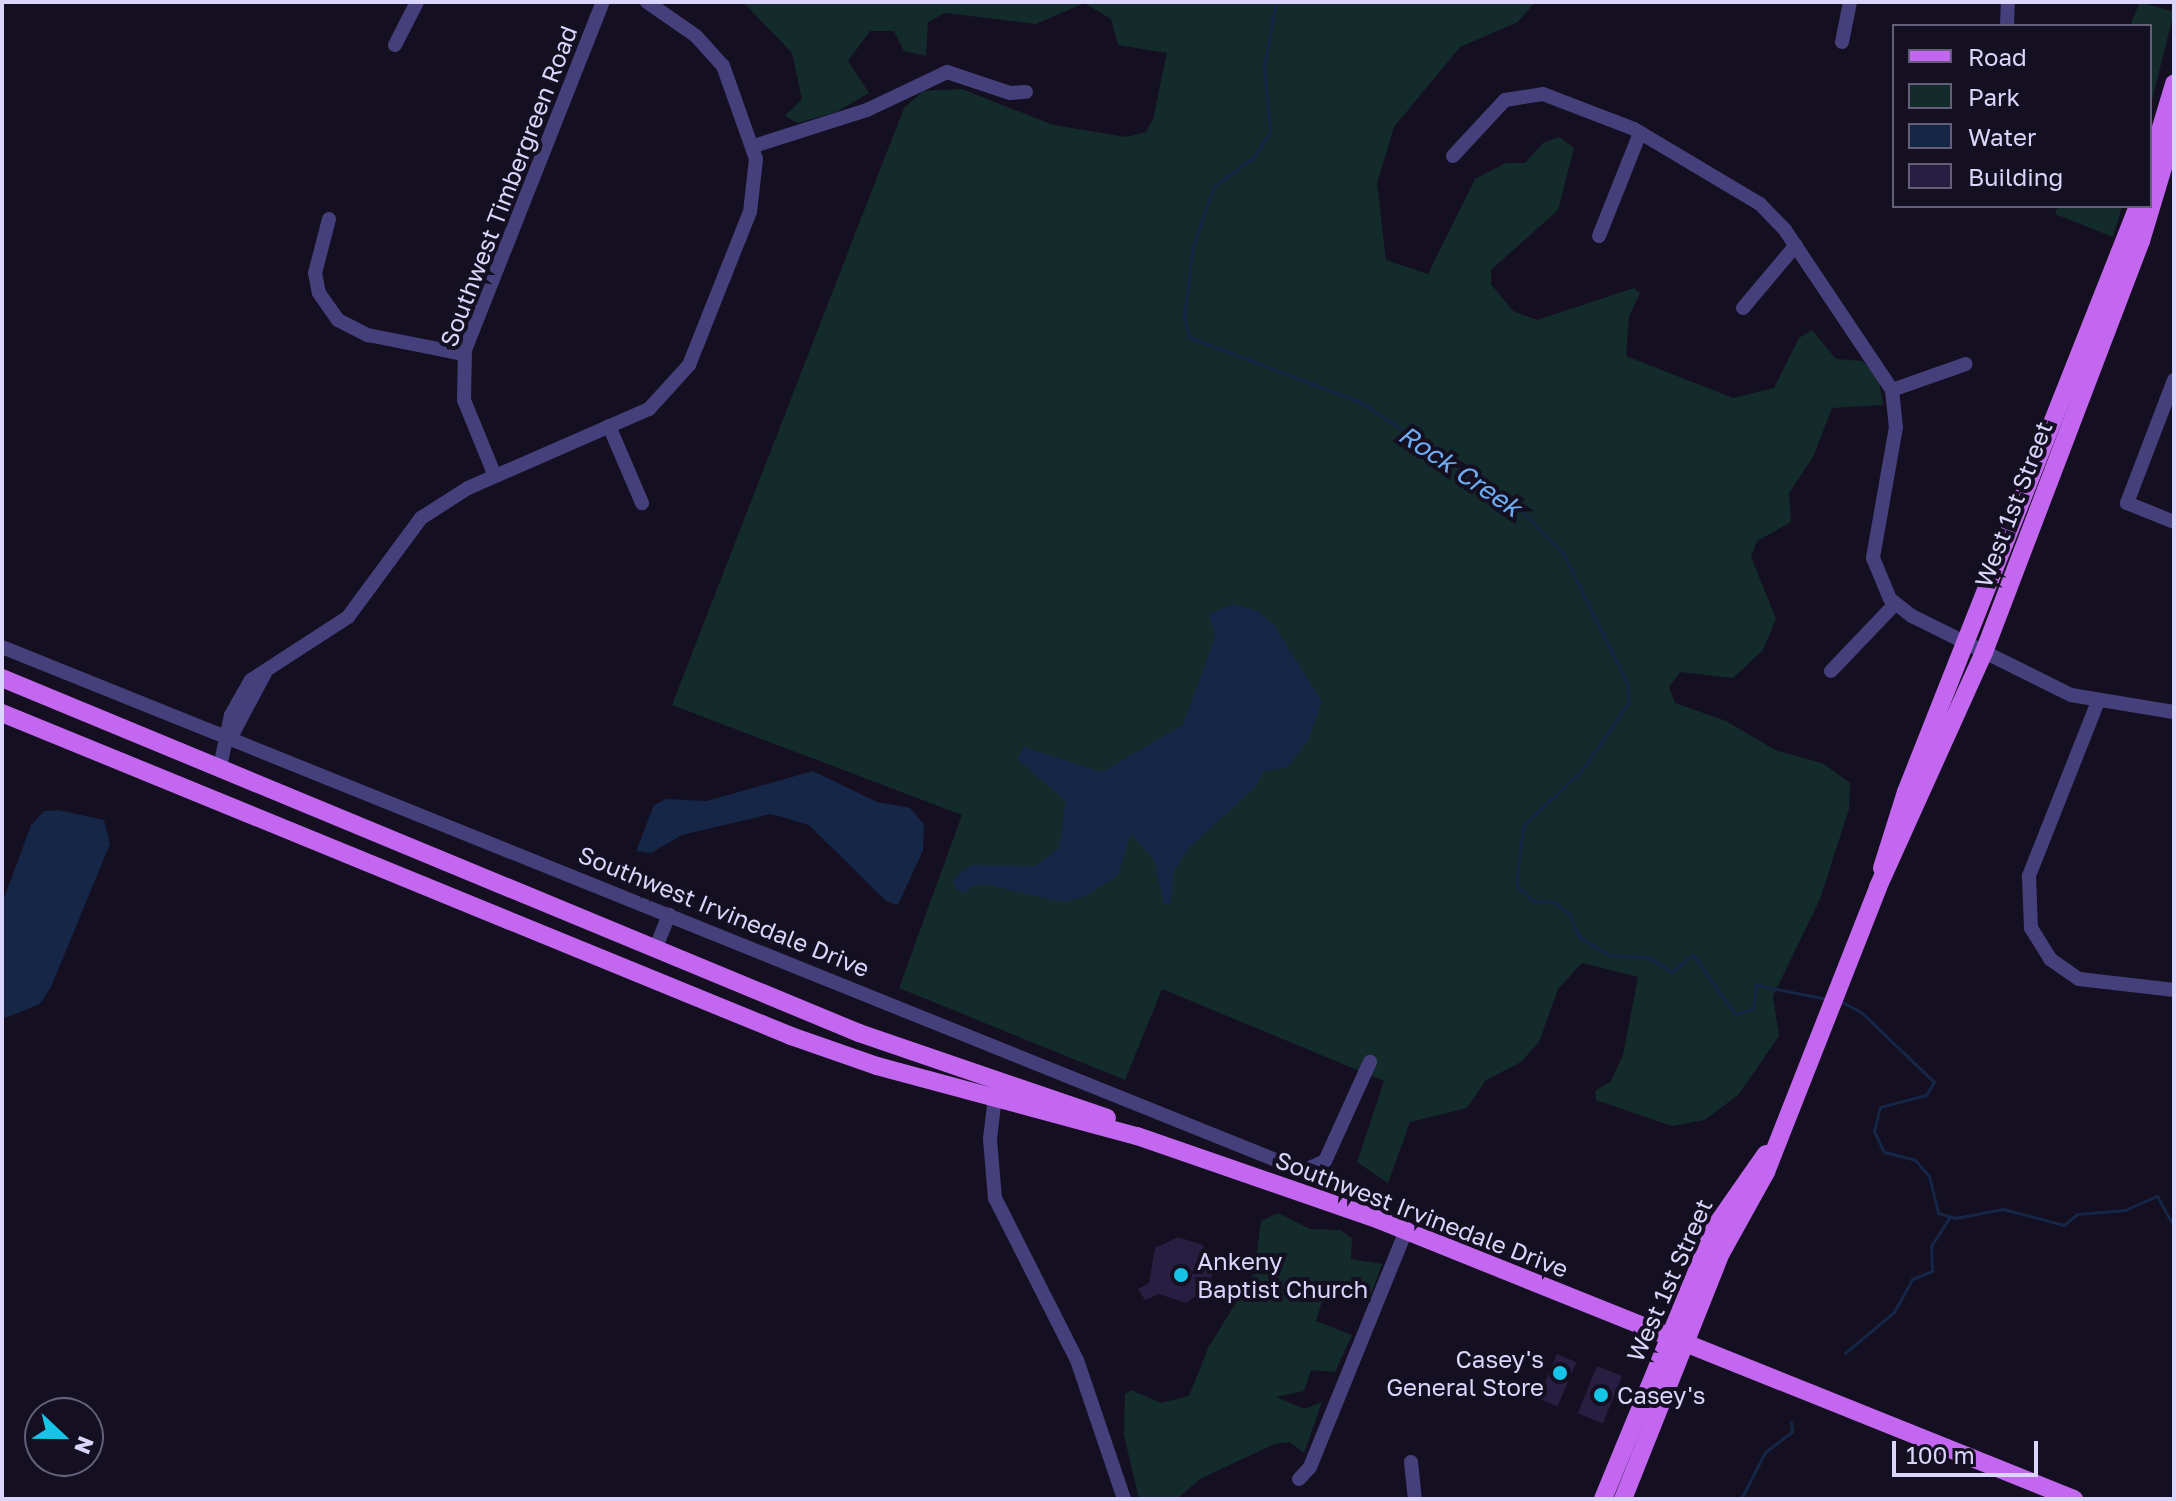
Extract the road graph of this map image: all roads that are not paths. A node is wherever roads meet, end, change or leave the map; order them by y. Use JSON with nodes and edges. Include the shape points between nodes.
{"nodes":[{"id":1,"x":417,"y":2,"type":"edge"},
{"id":2,"x":603,"y":2,"type":"edge"},
{"id":3,"x":647,"y":2,"type":"edge"},
{"id":4,"x":1850,"y":2,"type":"edge"},
{"id":5,"x":2008,"y":2,"type":"edge"},
{"id":6,"x":2007,"y":24,"type":"edge"},
{"id":7,"x":1842,"y":42,"type":"dead end"},
{"id":8,"x":395,"y":45,"type":"dead end"},
{"id":9,"x":2174,"y":84,"type":"edge"},
{"id":10,"x":1026,"y":92,"type":"dead end"},
{"id":11,"x":2174,"y":131,"type":"edge"},
{"id":12,"x":1640,"y":133,"type":"junction"},
{"id":13,"x":754,"y":146,"type":"junction"},
{"id":14,"x":1453,"y":156,"type":"dead end"},
{"id":15,"x":2152,"y":157,"type":"edge"},
{"id":16,"x":2152,"y":204,"type":"edge"},
{"id":17,"x":2137,"y":208,"type":"edge"},
{"id":18,"x":2151,"y":208,"type":"edge"},
{"id":19,"x":329,"y":219,"type":"dead end"},
{"id":20,"x":1599,"y":236,"type":"dead end"},
{"id":21,"x":1796,"y":245,"type":"junction"},
{"id":22,"x":1743,"y":308,"type":"dead end"},
{"id":23,"x":464,"y":354,"type":"junction"},
{"id":24,"x":1966,"y":364,"type":"dead end"},
{"id":25,"x":2174,"y":380,"type":"edge"},
{"id":26,"x":1892,"y":390,"type":"junction"},
{"id":27,"x":609,"y":426,"type":"junction"},
{"id":28,"x":495,"y":476,"type":"junction"},
{"id":29,"x":642,"y":503,"type":"dead end"},
{"id":30,"x":2174,"y":522,"type":"edge"},
{"id":31,"x":1895,"y":604,"type":"junction"},
{"id":32,"x":2,"y":647,"type":"edge"},
{"id":33,"x":1977,"y":648,"type":"junction"},
{"id":34,"x":1831,"y":671,"type":"dead end"},
{"id":35,"x":2,"y":678,"type":"edge"},
{"id":36,"x":2097,"y":704,"type":"junction"},
{"id":37,"x":2174,"y":712,"type":"edge"},
{"id":38,"x":2,"y":713,"type":"edge"},
{"id":39,"x":230,"y":739,"type":"junction"},
{"id":40,"x":220,"y":767,"type":"junction"},
{"id":41,"x":669,"y":915,"type":"junction"},
{"id":42,"x":656,"y":947,"type":"junction"},
{"id":43,"x":2174,"y":990,"type":"edge"},
{"id":44,"x":1370,"y":1062,"type":"dead end"},
{"id":45,"x":996,"y":1088,"type":"junction"},
{"id":46,"x":1780,"y":1135,"type":"junction"},
{"id":47,"x":1406,"y":1230,"type":"junction"},
{"id":48,"x":1669,"y":1334,"type":"junction"},
{"id":49,"x":1687,"y":1342,"type":"junction"},
{"id":50,"x":1411,"y":1462,"type":"dead end"},
{"id":51,"x":1299,"y":1479,"type":"dead end"},
{"id":52,"x":1124,"y":1499,"type":"edge"},
{"id":53,"x":1415,"y":1499,"type":"edge"},
{"id":54,"x":1603,"y":1499,"type":"edge"},
{"id":55,"x":1623,"y":1499,"type":"edge"},
{"id":56,"x":2074,"y":1499,"type":"edge"}],
"edges":[{"from":1,"to":8,"type":"street"},
{"from":2,"to":23,"type":"street","name":"Southwest Timbergreen Road"},
{"from":3,"to":13,"type":"street","via":[[696,36],[723,66]]},
{"from":4,"to":7,"type":"street"},
{"from":5,"to":6,"type":"street"},
{"from":9,"to":15,"type":"main road"},
{"from":10,"to":13,"type":"street","via":[[1010,93],[947,72],[867,110]]},
{"from":11,"to":16,"type":"main road","name":"West 1st Street"},
{"from":12,"to":14,"type":"street","via":[[1556,97],[1523,94],[1491,110]]},
{"from":12,"to":20,"type":"street"},
{"from":12,"to":21,"type":"street","via":[[1760,204]]},
{"from":13,"to":27,"type":"street","via":[[757,180],[750,212],[689,365],[649,409]]},
{"from":17,"to":33,"type":"main road","name":"West 1st Street"},
{"from":18,"to":33,"type":"main road","name":"West 1st Street"},
{"from":19,"to":23,"type":"street","via":[[315,273],[319,293],[338,320],[368,335]]},
{"from":21,"to":22,"type":"street"},
{"from":21,"to":26,"type":"street"},
{"from":23,"to":28,"type":"street","name":"Southwest Timbergreen Road","via":[[464,400]]},
{"from":24,"to":26,"type":"street"},
{"from":25,"to":30,"type":"street","via":[[2127,503]]},
{"from":26,"to":31,"type":"street","via":[[1896,427],[1873,558]]},
{"from":27,"to":28,"type":"street"},
{"from":27,"to":29,"type":"street"},
{"from":28,"to":39,"type":"street","via":[[421,518],[348,617],[267,669]]},
{"from":31,"to":33,"type":"street"},
{"from":31,"to":34,"type":"street"},
{"from":32,"to":39,"type":"street","name":"Southwest Irvinedale Drive"},
{"from":33,"to":36,"type":"street"},
{"from":33,"to":46,"type":"main road","name":"West 1st Street"},
{"from":35,"to":40,"type":"main road","name":"Southwest Irvinedale Drive"},
{"from":36,"to":37,"type":"street"},
{"from":36,"to":43,"type":"street","via":[[2029,876],[2031,928],[2050,959],[2079,979]]},
{"from":38,"to":45,"type":"main road","name":"Southwest Irvinedale Drive","via":[[791,1036]]},
{"from":39,"to":40,"type":"street"},
{"from":39,"to":41,"type":"street","name":"Southwest Irvinedale Drive"},
{"from":40,"to":42,"type":"main road","name":"Southwest Irvinedale Drive"},
{"from":41,"to":42,"type":"street"},
{"from":41,"to":44,"type":"street","name":"Southwest Irvinedale Drive","via":[[1303,1171],[1325,1161]]},
{"from":42,"to":45,"type":"main road","name":"Southwest Irvinedale Drive"},
{"from":45,"to":47,"type":"main road","name":"Southwest Irvinedale Drive"},
{"from":45,"to":52,"type":"street","via":[[990,1167],[999,1210],[1077,1360]]},
{"from":46,"to":48,"type":"main road","name":"West 1st Street","via":[[1715,1227]]},
{"from":46,"to":49,"type":"main road","name":"West 1st Street","via":[[1758,1189],[1721,1253]]},
{"from":47,"to":48,"type":"main road","name":"Southwest Irvinedale Drive"},
{"from":47,"to":51,"type":"street","via":[[1310,1467]]},
{"from":48,"to":49,"type":"main road","name":"Southwest Irvinedale Drive"},
{"from":48,"to":54,"type":"main road","name":"West 1st Street"},
{"from":49,"to":55,"type":"main road","name":"West 1st Street"},
{"from":49,"to":56,"type":"main road","name":"Southwest Irvinedale Drive"},
{"from":50,"to":53,"type":"street"}]}
